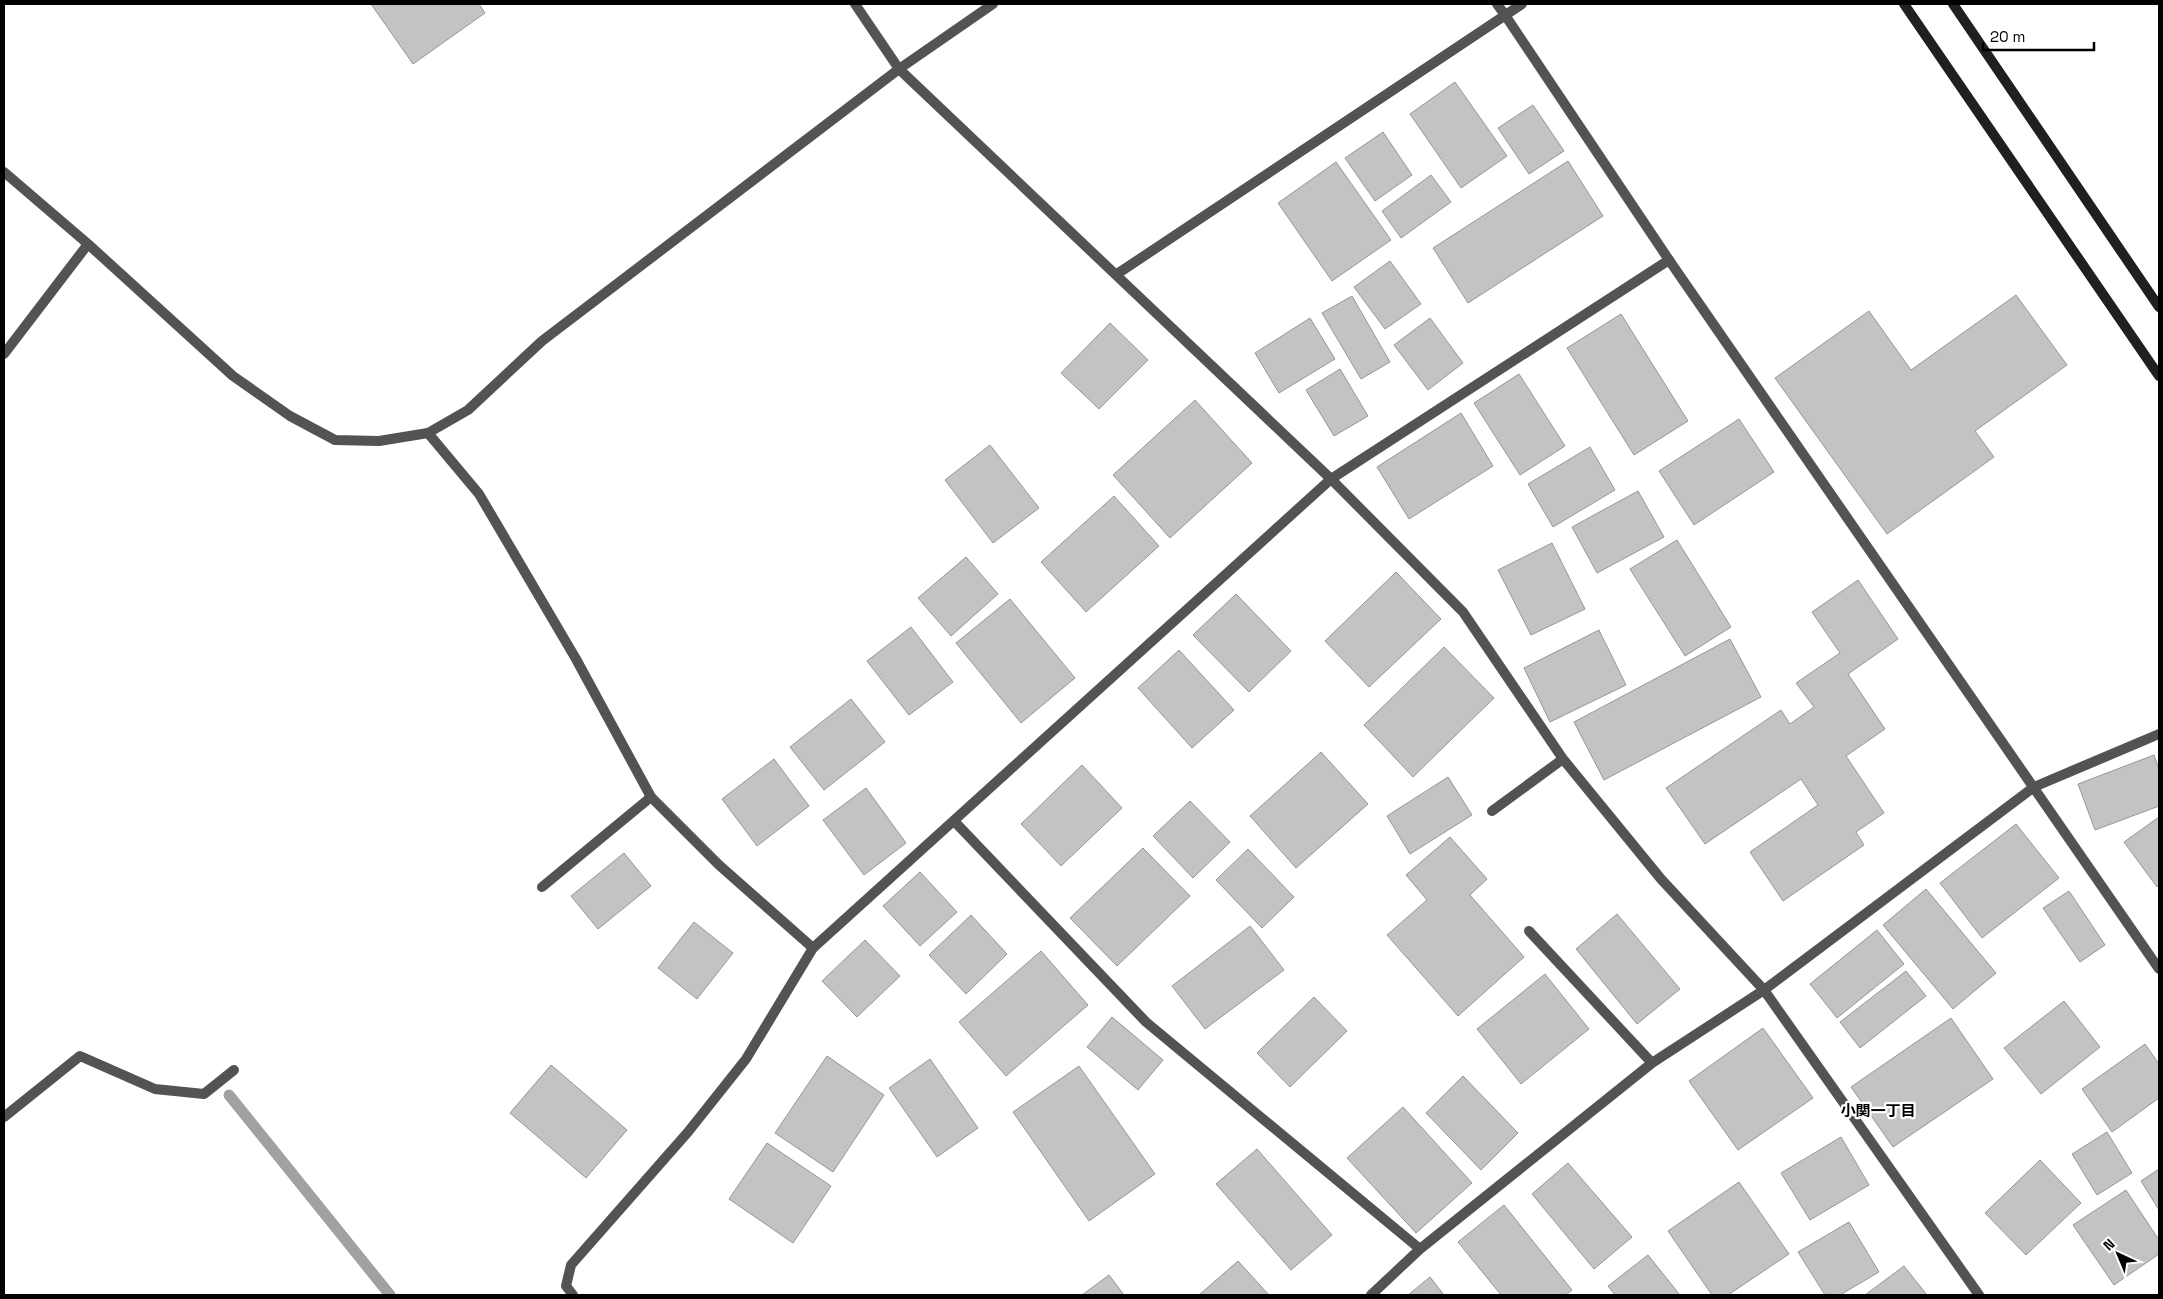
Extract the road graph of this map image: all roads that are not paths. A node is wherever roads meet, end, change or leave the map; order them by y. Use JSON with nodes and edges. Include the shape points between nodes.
{"nodes":[{"id":1,"x":855,"y":4,"type":"edge"},
{"id":2,"x":993,"y":4,"type":"edge"},
{"id":3,"x":1497,"y":4,"type":"edge"},
{"id":4,"x":1522,"y":4,"type":"edge"},
{"id":5,"x":1904,"y":4,"type":"edge"},
{"id":6,"x":1954,"y":4,"type":"edge"},
{"id":7,"x":1505,"y":15,"type":"junction"},
{"id":8,"x":899,"y":69,"type":"junction"},
{"id":9,"x":4,"y":172,"type":"edge"},
{"id":10,"x":88,"y":244,"type":"junction"},
{"id":11,"x":1669,"y":260,"type":"junction"},
{"id":12,"x":1117,"y":274,"type":"junction"},
{"id":13,"x":2159,"y":307,"type":"edge"},
{"id":14,"x":4,"y":354,"type":"edge"},
{"id":15,"x":2159,"y":376,"type":"edge"},
{"id":16,"x":428,"y":434,"type":"junction"},
{"id":17,"x":1331,"y":479,"type":"junction"},
{"id":18,"x":2159,"y":734,"type":"edge"},
{"id":19,"x":1563,"y":759,"type":"junction"},
{"id":20,"x":2034,"y":787,"type":"junction"},
{"id":21,"x":651,"y":797,"type":"junction"},
{"id":22,"x":1492,"y":811,"type":"dead end"},
{"id":23,"x":954,"y":821,"type":"junction"},
{"id":24,"x":542,"y":887,"type":"dead end"},
{"id":25,"x":1530,"y":931,"type":"dead end"},
{"id":26,"x":812,"y":948,"type":"junction"},
{"id":27,"x":2159,"y":968,"type":"edge"},
{"id":28,"x":1764,"y":990,"type":"junction"},
{"id":29,"x":1652,"y":1063,"type":"junction"},
{"id":30,"x":234,"y":1070,"type":"dead end"},
{"id":31,"x":4,"y":1117,"type":"edge"},
{"id":32,"x":1420,"y":1249,"type":"junction"},
{"id":33,"x":573,"y":1295,"type":"edge"},
{"id":34,"x":1371,"y":1295,"type":"edge"},
{"id":35,"x":1979,"y":1295,"type":"edge"}],
"edges":[{"from":1,"to":8,"type":"street"},
{"from":2,"to":8,"type":"street"},
{"from":3,"to":7,"type":"street"},
{"from":4,"to":7,"type":"street"},
{"from":5,"to":15,"type":"street"},
{"from":6,"to":13,"type":"street"},
{"from":7,"to":11,"type":"street"},
{"from":7,"to":12,"type":"street"},
{"from":8,"to":12,"type":"street"},
{"from":8,"to":16,"type":"street","via":[[542,341],[468,410]]},
{"from":9,"to":10,"type":"street"},
{"from":10,"to":14,"type":"street"},
{"from":10,"to":16,"type":"street","via":[[233,376],[290,416],[335,440],[379,441]]},
{"from":11,"to":17,"type":"street"},
{"from":11,"to":20,"type":"street"},
{"from":12,"to":17,"type":"street"},
{"from":16,"to":21,"type":"street","via":[[479,494],[576,659]]},
{"from":17,"to":19,"type":"street","via":[[1463,612]]},
{"from":17,"to":23,"type":"street"},
{"from":18,"to":20,"type":"street"},
{"from":19,"to":22,"type":"street"},
{"from":19,"to":28,"type":"street","via":[[1661,879]]},
{"from":20,"to":27,"type":"street"},
{"from":20,"to":28,"type":"street"},
{"from":21,"to":24,"type":"street"},
{"from":21,"to":26,"type":"street","via":[[719,865]]},
{"from":23,"to":26,"type":"street"},
{"from":23,"to":32,"type":"street","via":[[1146,1022]]},
{"from":25,"to":29,"type":"street"},
{"from":26,"to":33,"type":"street","via":[[746,1059],[688,1132],[571,1265],[566,1286]]},
{"from":28,"to":29,"type":"street"},
{"from":28,"to":35,"type":"street"},
{"from":29,"to":32,"type":"street"},
{"from":30,"to":31,"type":"street","via":[[204,1094],[155,1089],[80,1056]]},
{"from":32,"to":34,"type":"street"}]}
